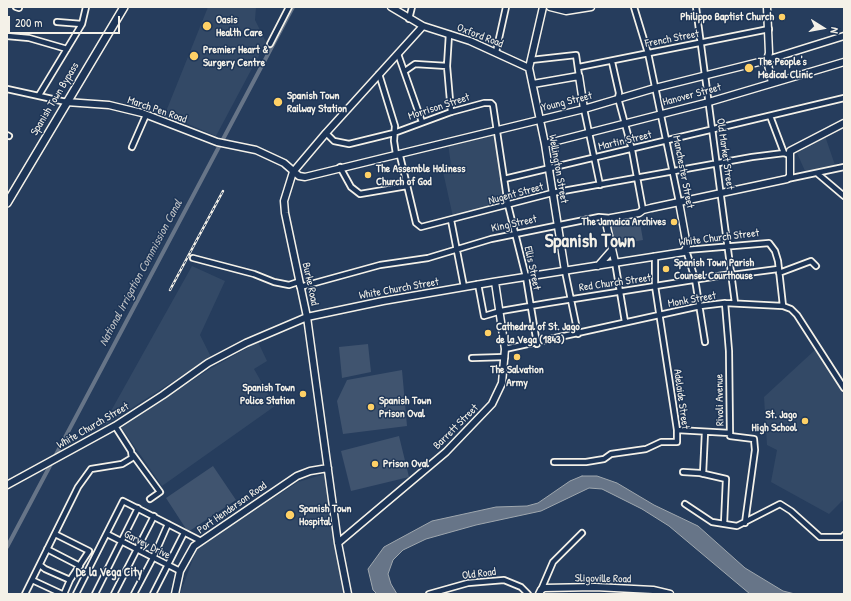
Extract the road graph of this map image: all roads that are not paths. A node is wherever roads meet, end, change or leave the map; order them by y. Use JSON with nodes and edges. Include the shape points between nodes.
{"nodes":[{"id":1,"x":86,"y":7,"type":"edge"},
{"id":2,"x":124,"y":7,"type":"edge"},
{"id":3,"x":289,"y":7,"type":"edge"},
{"id":4,"x":391,"y":7,"type":"edge"},
{"id":5,"x":412,"y":7,"type":"edge"},
{"id":6,"x":506,"y":7,"type":"edge"},
{"id":7,"x":543,"y":7,"type":"edge"},
{"id":8,"x":550,"y":7,"type":"edge"},
{"id":9,"x":591,"y":7,"type":"edge"},
{"id":10,"x":634,"y":7,"type":"edge"},
{"id":11,"x":696,"y":7,"type":"edge"},
{"id":12,"x":767,"y":7,"type":"edge"},
{"id":13,"x":577,"y":8,"type":"edge"},
{"id":14,"x":409,"y":18,"type":"junction"},
{"id":15,"x":57,"y":22,"type":"dead end"},
{"id":16,"x":82,"y":24,"type":"junction"},
{"id":17,"x":423,"y":26,"type":"junction"},
{"id":18,"x":768,"y":29,"type":"junction"},
{"id":19,"x":449,"y":34,"type":"junction"},
{"id":20,"x":7,"y":36,"type":"edge"},
{"id":21,"x":844,"y":36,"type":"edge"},
{"id":22,"x":270,"y":44,"type":"dead end"},
{"id":23,"x":700,"y":44,"type":"junction"},
{"id":24,"x":67,"y":49,"type":"junction"},
{"id":25,"x":496,"y":52,"type":"junction"},
{"id":26,"x":648,"y":53,"type":"junction"},
{"id":27,"x":398,"y":54,"type":"junction"},
{"id":28,"x":531,"y":60,"type":"junction"},
{"id":29,"x":767,"y":60,"type":"junction"},
{"id":30,"x":612,"y":62,"type":"junction"},
{"id":31,"x":844,"y":62,"type":"edge"},
{"id":32,"x":447,"y":66,"type":"junction"},
{"id":33,"x":579,"y":67,"type":"junction"},
{"id":34,"x":529,"y":68,"type":"junction"},
{"id":35,"x":405,"y":71,"type":"junction"},
{"id":36,"x":379,"y":74,"type":"junction"},
{"id":37,"x":579,"y":76,"type":"junction"},
{"id":38,"x":704,"y":76,"type":"junction"},
{"id":39,"x":772,"y":83,"type":"junction"},
{"id":40,"x":533,"y":84,"type":"junction"},
{"id":41,"x":655,"y":88,"type":"junction"},
{"id":42,"x":7,"y":90,"type":"edge"},
{"id":43,"x":39,"y":95,"type":"junction"},
{"id":44,"x":618,"y":98,"type":"junction"},
{"id":45,"x":842,"y":98,"type":"edge"},
{"id":46,"x":66,"y":102,"type":"junction"},
{"id":47,"x":709,"y":102,"type":"junction"},
{"id":48,"x":491,"y":103,"type":"joint"},
{"id":49,"x":844,"y":103,"type":"edge"},
{"id":50,"x":584,"y":109,"type":"junction"},
{"id":51,"x":451,"y":112,"type":"junction"},
{"id":52,"x":662,"y":113,"type":"junction"},
{"id":53,"x":146,"y":115,"type":"junction"},
{"id":54,"x":770,"y":116,"type":"junction"},
{"id":55,"x":539,"y":119,"type":"junction"},
{"id":56,"x":422,"y":122,"type":"junction"},
{"id":57,"x":626,"y":123,"type":"junction"},
{"id":58,"x":844,"y":123,"type":"edge"},
{"id":59,"x":496,"y":130,"type":"junction"},
{"id":60,"x":712,"y":130,"type":"junction"},
{"id":61,"x":326,"y":133,"type":"junction"},
{"id":62,"x":394,"y":133,"type":"junction"},
{"id":63,"x":590,"y":133,"type":"junction"},
{"id":64,"x":667,"y":140,"type":"junction"},
{"id":65,"x":544,"y":144,"type":"junction"},
{"id":66,"x":132,"y":147,"type":"dead end"},
{"id":67,"x":632,"y":150,"type":"junction"},
{"id":68,"x":396,"y":154,"type":"junction"},
{"id":69,"x":786,"y":154,"type":"junction"},
{"id":70,"x":595,"y":157,"type":"junction"},
{"id":71,"x":717,"y":164,"type":"junction"},
{"id":72,"x":844,"y":167,"type":"edge"},
{"id":73,"x":340,"y":168,"type":"junction"},
{"id":74,"x":548,"y":168,"type":"junction"},
{"id":75,"x":293,"y":172,"type":"junction"},
{"id":76,"x":673,"y":172,"type":"junction"},
{"id":77,"x":818,"y":174,"type":"junction"},
{"id":78,"x":637,"y":178,"type":"junction"},
{"id":79,"x":504,"y":179,"type":"junction"},
{"id":80,"x":787,"y":179,"type":"junction"},
{"id":81,"x":600,"y":185,"type":"junction"},
{"id":82,"x":407,"y":186,"type":"junction"},
{"id":83,"x":552,"y":193,"type":"junction"},
{"id":84,"x":721,"y":193,"type":"junction"},
{"id":85,"x":844,"y":196,"type":"edge"},
{"id":86,"x":679,"y":202,"type":"junction"},
{"id":87,"x":7,"y":203,"type":"edge"},
{"id":88,"x":508,"y":205,"type":"junction"},
{"id":89,"x":643,"y":210,"type":"junction"},
{"id":90,"x":611,"y":218,"type":"junction"},
{"id":91,"x":451,"y":220,"type":"junction"},
{"id":92,"x":557,"y":225,"type":"junction"},
{"id":93,"x":516,"y":234,"type":"junction"},
{"id":94,"x":727,"y":246,"type":"junction"},
{"id":95,"x":458,"y":250,"type":"junction"},
{"id":96,"x":612,"y":250,"type":"junction"},
{"id":97,"x":686,"y":250,"type":"junction"},
{"id":98,"x":655,"y":256,"type":"junction"},
{"id":99,"x":193,"y":258,"type":"dead end"},
{"id":100,"x":615,"y":262,"type":"junction"},
{"id":101,"x":598,"y":266,"type":"junction"},
{"id":102,"x":816,"y":266,"type":"dead end"},
{"id":103,"x":565,"y":271,"type":"junction"},
{"id":104,"x":779,"y":271,"type":"junction"},
{"id":105,"x":731,"y":274,"type":"junction"},
{"id":106,"x":526,"y":277,"type":"junction"},
{"id":107,"x":695,"y":279,"type":"junction"},
{"id":108,"x":495,"y":282,"type":"junction"},
{"id":109,"x":478,"y":284,"type":"junction"},
{"id":110,"x":300,"y":286,"type":"junction"},
{"id":111,"x":655,"y":286,"type":"junction"},
{"id":112,"x":464,"y":287,"type":"junction"},
{"id":113,"x":620,"y":292,"type":"junction"},
{"id":114,"x":571,"y":299,"type":"junction"},
{"id":115,"x":725,"y":303,"type":"junction"},
{"id":116,"x":735,"y":303,"type":"junction"},
{"id":117,"x":531,"y":306,"type":"junction"},
{"id":118,"x":700,"y":306,"type":"junction"},
{"id":119,"x":783,"y":306,"type":"junction"},
{"id":120,"x":500,"y":311,"type":"junction"},
{"id":121,"x":660,"y":315,"type":"junction"},
{"id":122,"x":307,"y":317,"type":"junction"},
{"id":123,"x":625,"y":322,"type":"junction"},
{"id":124,"x":578,"y":334,"type":"junction"},
{"id":125,"x":705,"y":342,"type":"dead end"},
{"id":126,"x":537,"y":344,"type":"junction"},
{"id":127,"x":505,"y":349,"type":"junction"},
{"id":128,"x":505,"y":357,"type":"junction"},
{"id":129,"x":472,"y":358,"type":"dead end"},
{"id":130,"x":844,"y":388,"type":"edge"},
{"id":131,"x":115,"y":426,"type":"junction"},
{"id":132,"x":677,"y":430,"type":"junction"},
{"id":133,"x":706,"y":432,"type":"junction"},
{"id":134,"x":730,"y":433,"type":"junction"},
{"id":135,"x":133,"y":455,"type":"junction"},
{"id":136,"x":554,"y":462,"type":"dead end"},
{"id":137,"x":328,"y":468,"type":"junction"},
{"id":138,"x":683,"y":472,"type":"dead end"},
{"id":139,"x":704,"y":474,"type":"junction"},
{"id":140,"x":7,"y":485,"type":"edge"},
{"id":141,"x":150,"y":499,"type":"dead end"},
{"id":142,"x":685,"y":504,"type":"dead end"},
{"id":143,"x":138,"y":508,"type":"junction"},
{"id":144,"x":154,"y":516,"type":"junction"},
{"id":145,"x":745,"y":523,"type":"junction"},
{"id":146,"x":168,"y":524,"type":"junction"},
{"id":147,"x":724,"y":524,"type":"junction"},
{"id":148,"x":184,"y":533,"type":"junction"},
{"id":149,"x":582,"y":533,"type":"dead end"},
{"id":150,"x":55,"y":534,"type":"junction"},
{"id":151,"x":107,"y":534,"type":"junction"},
{"id":152,"x":844,"y":535,"type":"edge"},
{"id":153,"x":201,"y":541,"type":"junction"},
{"id":154,"x":121,"y":542,"type":"junction"},
{"id":155,"x":338,"y":543,"type":"junction"},
{"id":156,"x":47,"y":549,"type":"junction"},
{"id":157,"x":137,"y":550,"type":"junction"},
{"id":158,"x":153,"y":558,"type":"junction"},
{"id":159,"x":40,"y":565,"type":"junction"},
{"id":160,"x":167,"y":565,"type":"junction"},
{"id":161,"x":80,"y":566,"type":"junction"},
{"id":162,"x":180,"y":571,"type":"junction"},
{"id":163,"x":32,"y":580,"type":"junction"},
{"id":164,"x":70,"y":580,"type":"junction"},
{"id":165,"x":176,"y":584,"type":"junction"},
{"id":166,"x":445,"y":591,"type":"edge"},
{"id":167,"x":540,"y":592,"type":"edge"},
{"id":168,"x":64,"y":593,"type":"edge"},
{"id":169,"x":25,"y":594,"type":"edge"},
{"id":170,"x":75,"y":594,"type":"edge"},
{"id":171,"x":95,"y":594,"type":"edge"},
{"id":172,"x":114,"y":594,"type":"edge"},
{"id":173,"x":134,"y":594,"type":"edge"},
{"id":174,"x":153,"y":594,"type":"edge"},
{"id":175,"x":172,"y":594,"type":"edge"},
{"id":176,"x":175,"y":594,"type":"edge"},
{"id":177,"x":348,"y":594,"type":"edge"},
{"id":178,"x":429,"y":594,"type":"edge"},
{"id":179,"x":528,"y":594,"type":"edge"},
{"id":180,"x":670,"y":594,"type":"edge"}],
"edges":[{"from":1,"to":16,"type":"street"},
{"from":2,"to":46,"type":"main road","name":"Spanish Town Bypass"},
{"from":3,"to":22,"type":"street"},
{"from":4,"to":14,"type":"street","name":"Oxford Road"},
{"from":5,"to":14,"type":"street"},
{"from":6,"to":25,"type":"street"},
{"from":7,"to":28,"type":"street","name":"Wellington Street"},
{"from":8,"to":13,"type":"street","via":[[566,11]]},
{"from":9,"to":13,"type":"street"},
{"from":10,"to":26,"type":"street","name":"Manchester Street"},
{"from":11,"to":23,"type":"street","name":"Old Market Street"},
{"from":12,"to":18,"type":"street"},
{"from":14,"to":17,"type":"street","name":"Oxford Road"},
{"from":15,"to":16,"type":"street"},
{"from":16,"to":24,"type":"street"},
{"from":17,"to":19,"type":"street","name":"Oxford Road"},
{"from":17,"to":27,"type":"street","name":"Burke Road"},
{"from":18,"to":23,"type":"street","name":"French Street"},
{"from":18,"to":29,"type":"street"},
{"from":19,"to":25,"type":"street","name":"Oxford Road"},
{"from":19,"to":32,"type":"street"},
{"from":20,"to":24,"type":"street","via":[[29,38]]},
{"from":21,"to":29,"type":"street","name":"Young Street"},
{"from":23,"to":26,"type":"street","name":"French Street"},
{"from":23,"to":38,"type":"street","name":"Old Market Street"},
{"from":24,"to":43,"type":"street"},
{"from":25,"to":34,"type":"street","name":"Oxford Road"},
{"from":26,"to":30,"type":"street","name":"French Street"},
{"from":26,"to":41,"type":"street","name":"Manchester Street"},
{"from":27,"to":35,"type":"street"},
{"from":27,"to":36,"type":"street","name":"Burke Road"},
{"from":28,"to":33,"type":"street","via":[[575,55]]},
{"from":28,"to":34,"type":"street","name":"Wellington Street"},
{"from":29,"to":38,"type":"street","name":"Young Street"},
{"from":29,"to":39,"type":"street"},
{"from":30,"to":33,"type":"street","name":"French Street"},
{"from":30,"to":44,"type":"street"},
{"from":31,"to":39,"type":"street","name":"Hanover Street"},
{"from":32,"to":35,"type":"street","via":[[415,64]]},
{"from":32,"to":51,"type":"street"},
{"from":33,"to":37,"type":"street"},
{"from":34,"to":40,"type":"street","name":"Wellington Street"},
{"from":35,"to":56,"type":"street"},
{"from":36,"to":61,"type":"street","name":"Burke Road"},
{"from":36,"to":62,"type":"street","via":[[395,126]]},
{"from":37,"to":40,"type":"street"},
{"from":37,"to":50,"type":"street"},
{"from":38,"to":41,"type":"street","name":"Young Street"},
{"from":38,"to":47,"type":"street","name":"Old Market Street"},
{"from":39,"to":47,"type":"street","name":"Hanover Street"},
{"from":40,"to":55,"type":"street","name":"Wellington Street"},
{"from":41,"to":44,"type":"street","name":"Young Street"},
{"from":41,"to":52,"type":"street","name":"Manchester Street"},
{"from":42,"to":43,"type":"street","name":"March Pen Road"},
{"from":43,"to":46,"type":"street","name":"March Pen Road"},
{"from":44,"to":50,"type":"street","name":"Young Street"},
{"from":44,"to":57,"type":"street"},
{"from":45,"to":49,"type":"street"},
{"from":45,"to":54,"type":"street","name":"Martin Street"},
{"from":46,"to":53,"type":"street","name":"March Pen Road","via":[[109,105]]},
{"from":46,"to":87,"type":"main road","name":"Spanish Town Bypass"},
{"from":47,"to":52,"type":"street","name":"Hanover Street"},
{"from":47,"to":60,"type":"street","name":"Old Market Street"},
{"from":48,"to":51,"type":"street","name":"Morrison Street","via":[[484,102]]},
{"from":48,"to":59,"type":"street","name":"Ellis Street"},
{"from":50,"to":55,"type":"street","name":"Young Street"},
{"from":50,"to":63,"type":"street"},
{"from":51,"to":56,"type":"street","name":"Morrison Street"},
{"from":52,"to":57,"type":"street","name":"Hanover Street"},
{"from":52,"to":64,"type":"street","name":"Manchester Street"},
{"from":53,"to":66,"type":"street"},
{"from":53,"to":75,"type":"street","name":"March Pen Road","via":[[217,142],[256,150],[284,163]]},
{"from":54,"to":60,"type":"street","name":"Martin Street"},
{"from":54,"to":69,"type":"street"},
{"from":55,"to":59,"type":"street","name":"Young Street"},
{"from":55,"to":65,"type":"street","name":"Wellington Street"},
{"from":56,"to":62,"type":"street","name":"Morrison Street"},
{"from":57,"to":63,"type":"street","name":"Hanover Street"},
{"from":57,"to":67,"type":"street"},
{"from":58,"to":69,"type":"street"},
{"from":59,"to":68,"type":"street","name":"Young Street"},
{"from":59,"to":79,"type":"street","name":"Ellis Street"},
{"from":60,"to":64,"type":"street","name":"Martin Street"},
{"from":60,"to":71,"type":"street","name":"Old Market Street"},
{"from":61,"to":62,"type":"street","name":"Morrison Street","via":[[334,141],[349,144]]},
{"from":61,"to":75,"type":"street","name":"Burke Road"},
{"from":62,"to":68,"type":"street"},
{"from":63,"to":65,"type":"street","name":"Hanover Street"},
{"from":63,"to":70,"type":"street"},
{"from":64,"to":67,"type":"street","name":"Martin Street"},
{"from":64,"to":76,"type":"street","name":"Manchester Street"},
{"from":65,"to":74,"type":"street","name":"Wellington Street"},
{"from":67,"to":70,"type":"street","name":"Martin Street"},
{"from":67,"to":78,"type":"street"},
{"from":68,"to":73,"type":"street","name":"Young Street"},
{"from":68,"to":82,"type":"street","name":"Nugent Street","via":[[400,156]]},
{"from":69,"to":71,"type":"street","name":"Nugent Street"},
{"from":69,"to":80,"type":"street","via":[[790,176]]},
{"from":70,"to":74,"type":"street","name":"Martin Street"},
{"from":70,"to":81,"type":"street"},
{"from":71,"to":76,"type":"street","name":"Nugent Street"},
{"from":71,"to":84,"type":"street","name":"Old Market Street"},
{"from":72,"to":77,"type":"street","name":"King Street"},
{"from":73,"to":75,"type":"street","name":"Young Street","via":[[305,177]]},
{"from":73,"to":82,"type":"street","via":[[351,187],[360,194]]},
{"from":74,"to":79,"type":"street","name":"Martin Street"},
{"from":74,"to":83,"type":"street","name":"Wellington Street"},
{"from":75,"to":110,"type":"street","name":"Burke Road","via":[[284,200]]},
{"from":76,"to":78,"type":"street","name":"Nugent Street"},
{"from":76,"to":86,"type":"street","name":"Manchester Street"},
{"from":77,"to":80,"type":"street","name":"King Street"},
{"from":77,"to":85,"type":"street"},
{"from":78,"to":81,"type":"street","name":"Nugent Street"},
{"from":78,"to":89,"type":"street"},
{"from":79,"to":88,"type":"street","name":"Ellis Street"},
{"from":80,"to":84,"type":"street","name":"King Street"},
{"from":81,"to":83,"type":"street","name":"Nugent Street"},
{"from":82,"to":91,"type":"street","name":"Nugent Street","via":[[418,226]]},
{"from":83,"to":88,"type":"street","name":"Nugent Street"},
{"from":83,"to":92,"type":"street","name":"Wellington Street"},
{"from":84,"to":86,"type":"street","name":"King Street"},
{"from":84,"to":94,"type":"street","name":"Old Market Street"},
{"from":86,"to":89,"type":"street","name":"King Street"},
{"from":86,"to":97,"type":"street","name":"Manchester Street"},
{"from":88,"to":91,"type":"street","name":"Nugent Street"},
{"from":88,"to":93,"type":"street","name":"Ellis Street"},
{"from":89,"to":90,"type":"street","name":"King Street"},
{"from":90,"to":92,"type":"street","name":"King Street","via":[[599,217]]},
{"from":90,"to":96,"type":"street","via":[[607,227]]},
{"from":91,"to":95,"type":"street"},
{"from":92,"to":93,"type":"street","name":"King Street"},
{"from":92,"to":103,"type":"street","name":"Wellington Street"},
{"from":93,"to":95,"type":"street","name":"King Street"},
{"from":93,"to":106,"type":"street","name":"Ellis Street"},
{"from":94,"to":97,"type":"street","name":"White Church Street"},
{"from":94,"to":104,"type":"street","name":"White Church Street","via":[[769,243],[775,251]]},
{"from":94,"to":105,"type":"street","name":"Old Market Street"},
{"from":95,"to":110,"type":"street","name":"King Street","via":[[428,258],[380,265]]},
{"from":95,"to":112,"type":"street"},
{"from":96,"to":100,"type":"street"},
{"from":96,"to":101,"type":"street"},
{"from":97,"to":98,"type":"street","name":"White Church Street"},
{"from":97,"to":107,"type":"street","name":"Manchester Street"},
{"from":98,"to":100,"type":"street","name":"White Church Street"},
{"from":98,"to":111,"type":"street","name":"Adelaide Street"},
{"from":99,"to":110,"type":"street","name":"King Street","via":[[274,282],[289,285],[298,282]]},
{"from":100,"to":101,"type":"street","name":"White Church Street"},
{"from":100,"to":113,"type":"street"},
{"from":101,"to":103,"type":"street","name":"White Church Street"},
{"from":102,"to":104,"type":"street","name":"Red Church Street","via":[[811,261]]},
{"from":103,"to":106,"type":"street","name":"White Church Street"},
{"from":103,"to":114,"type":"street","name":"Wellington Street"},
{"from":104,"to":105,"type":"street","name":"Red Church Street"},
{"from":104,"to":119,"type":"street","name":"White Church Street"},
{"from":105,"to":107,"type":"street","name":"Red Church Street"},
{"from":105,"to":116,"type":"street","name":"Old Market Street"},
{"from":106,"to":108,"type":"street","name":"White Church Street"},
{"from":106,"to":117,"type":"street","name":"Ellis Street"},
{"from":107,"to":111,"type":"street","name":"Red Church Street"},
{"from":107,"to":118,"type":"street","name":"Manchester Street"},
{"from":108,"to":109,"type":"street","name":"White Church Street"},
{"from":108,"to":120,"type":"street","name":"Barrett Street"},
{"from":109,"to":112,"type":"street","name":"White Church Street"},
{"from":109,"to":120,"type":"street","name":"Red Church Street","via":[[484,316]]},
{"from":110,"to":122,"type":"street","name":"Burke Road"},
{"from":111,"to":113,"type":"street","name":"Red Church Street"},
{"from":111,"to":121,"type":"street","name":"Adelaide Street"},
{"from":112,"to":122,"type":"street","name":"White Church Street"},
{"from":113,"to":114,"type":"street","name":"Red Church Street"},
{"from":113,"to":123,"type":"street"},
{"from":114,"to":117,"type":"street","name":"Red Church Street"},
{"from":114,"to":124,"type":"street","name":"Wellington Street"},
{"from":115,"to":116,"type":"street","name":"Monk Street"},
{"from":115,"to":118,"type":"street","name":"Monk Street"},
{"from":115,"to":134,"type":"street","name":"Rivoli Avenue","via":[[729,350]]},
{"from":116,"to":119,"type":"street","name":"Monk Street"},
{"from":117,"to":120,"type":"street","name":"Red Church Street"},
{"from":117,"to":126,"type":"street","name":"Ellis Street"},
{"from":118,"to":121,"type":"street","name":"Monk Street"},
{"from":118,"to":125,"type":"street","name":"Manchester Street"},
{"from":119,"to":130,"type":"street","via":[[792,309],[797,315]]},
{"from":120,"to":127,"type":"street","name":"Barrett Street"},
{"from":121,"to":123,"type":"street","name":"Monk Street"},
{"from":121,"to":132,"type":"street","name":"Adelaide Street"},
{"from":122,"to":131,"type":"street","name":"White Church Street","via":[[246,343],[208,363]]},
{"from":122,"to":137,"type":"street","name":"Burke Road"},
{"from":123,"to":124,"type":"street","name":"Monk Street"},
{"from":124,"to":126,"type":"street","name":"Monk Street"},
{"from":126,"to":127,"type":"street","name":"Monk Street"},
{"from":127,"to":128,"type":"street","name":"Barrett Street"},
{"from":128,"to":129,"type":"street"},
{"from":128,"to":155,"type":"street","name":"Barrett Street","via":[[499,390],[482,416],[446,452]]},
{"from":131,"to":135,"type":"street"},
{"from":131,"to":140,"type":"street","name":"White Church Street"},
{"from":132,"to":133,"type":"street"},
{"from":132,"to":136,"type":"street","name":"Adelaide Street","via":[[677,442],[660,442],[646,449],[611,454],[604,459],[586,462]]},
{"from":133,"to":134,"type":"street"},
{"from":133,"to":139,"type":"street"},
{"from":134,"to":145,"type":"street","name":"Rivoli Avenue","via":[[730,436],[754,439],[755,450]]},
{"from":135,"to":141,"type":"street","via":[[160,492]]},
{"from":135,"to":150,"type":"street","via":[[122,464],[91,469],[78,487]]},
{"from":137,"to":153,"type":"street","name":"Port Henderson Road","via":[[297,476]]},
{"from":137,"to":155,"type":"street","name":"Burke Road"},
{"from":138,"to":139,"type":"street"},
{"from":139,"to":147,"type":"street","via":[[726,479]]},
{"from":142,"to":147,"type":"street","via":[[712,522]]},
{"from":143,"to":144,"type":"street"},
{"from":143,"to":151,"type":"street","via":[[123,502]]},
{"from":143,"to":154,"type":"street"},
{"from":144,"to":146,"type":"street"},
{"from":144,"to":157,"type":"street"},
{"from":145,"to":147,"type":"street","via":[[737,526]]},
{"from":145,"to":152,"type":"street","via":[[780,504],[820,537]]},
{"from":146,"to":148,"type":"street"},
{"from":146,"to":158,"type":"street"},
{"from":148,"to":153,"type":"street"},
{"from":148,"to":160,"type":"street"},
{"from":149,"to":167,"type":"street","via":[[553,562]]},
{"from":150,"to":156,"type":"street"},
{"from":150,"to":161,"type":"street","via":[[89,551]]},
{"from":151,"to":154,"type":"street","name":"Garvey Drive"},
{"from":151,"to":170,"type":"street"},
{"from":153,"to":162,"type":"street","name":"Port Henderson Road","via":[[194,546]]},
{"from":154,"to":157,"type":"street","name":"Garvey Drive"},
{"from":154,"to":171,"type":"street"},
{"from":155,"to":177,"type":"street","name":"Burke Road"},
{"from":156,"to":159,"type":"street"},
{"from":156,"to":161,"type":"street"},
{"from":157,"to":158,"type":"street","name":"Garvey Drive"},
{"from":157,"to":172,"type":"street"},
{"from":158,"to":160,"type":"street","name":"Garvey Drive"},
{"from":158,"to":173,"type":"street"},
{"from":159,"to":163,"type":"street"},
{"from":159,"to":164,"type":"street"},
{"from":160,"to":162,"type":"street","name":"Garvey Drive"},
{"from":160,"to":174,"type":"street"},
{"from":161,"to":164,"type":"street"},
{"from":162,"to":165,"type":"street","name":"Port Henderson Road"},
{"from":163,"to":168,"type":"street"},
{"from":163,"to":169,"type":"street"},
{"from":164,"to":168,"type":"street"},
{"from":165,"to":175,"type":"street"},
{"from":165,"to":176,"type":"street","name":"Port Henderson Road"},
{"from":166,"to":178,"type":"street","name":"Old Road"},
{"from":166,"to":179,"type":"street","name":"Old Road","via":[[468,583],[504,580],[522,587]]},
{"from":167,"to":180,"type":"street","name":"Sligoville Road","via":[[594,587],[653,590]]},
{"from":168,"to":170,"type":"street"}]}
